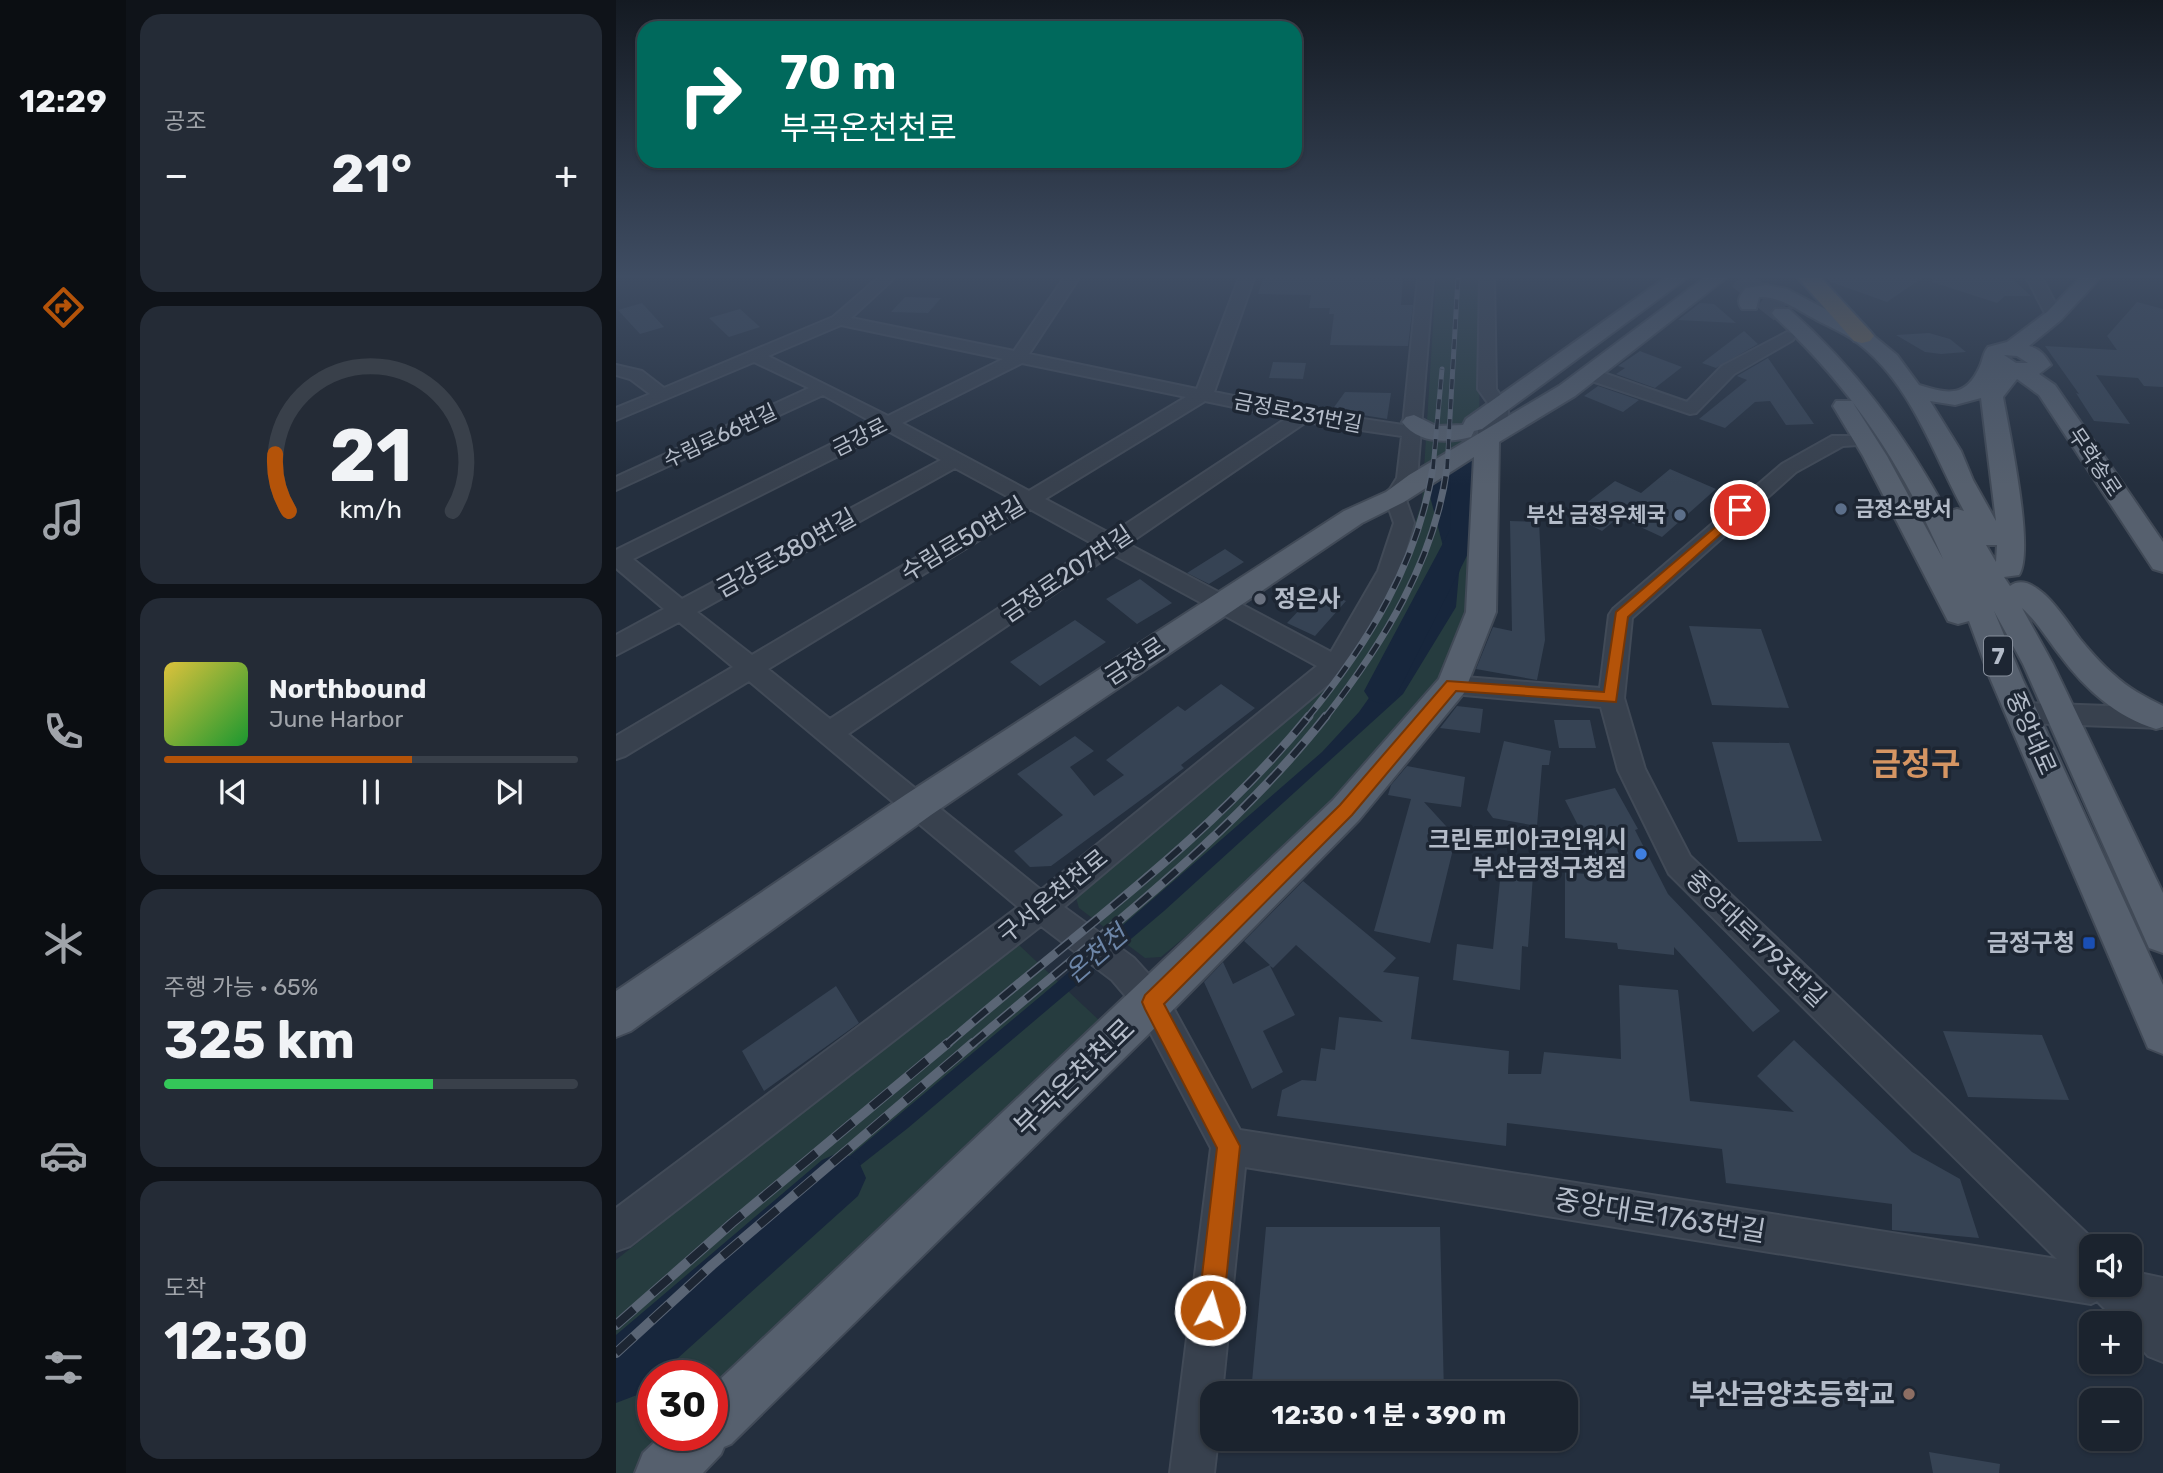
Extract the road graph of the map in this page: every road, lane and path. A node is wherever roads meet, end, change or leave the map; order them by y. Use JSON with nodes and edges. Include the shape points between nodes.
{"nodes":[{"id":1,"x":778,"y":347,"type":"edge"},
{"id":2,"x":965,"y":347,"type":"edge"},
{"id":3,"x":1026,"y":347,"type":"edge"},
{"id":4,"x":1222,"y":347,"type":"edge"},
{"id":5,"x":1420,"y":347,"type":"edge"},
{"id":6,"x":1487,"y":347,"type":"edge"},
{"id":7,"x":1589,"y":347,"type":"edge"},
{"id":8,"x":1626,"y":347,"type":"edge"},
{"id":9,"x":1755,"y":347,"type":"edge"},
{"id":10,"x":1807,"y":347,"type":"edge"},
{"id":11,"x":1819,"y":347,"type":"edge"},
{"id":12,"x":1834,"y":347,"type":"edge"},
{"id":13,"x":1852,"y":347,"type":"edge"},
{"id":14,"x":1874,"y":347,"type":"edge"},
{"id":15,"x":2033,"y":347,"type":"edge"},
{"id":16,"x":755,"y":357,"type":"junction"},
{"id":17,"x":1018,"y":358,"type":"junction"},
{"id":18,"x":2023,"y":362,"type":"junction"},
{"id":19,"x":616,"y":370,"type":"edge"},
{"id":20,"x":1589,"y":374,"type":"junction"},
{"id":21,"x":823,"y":388,"type":"junction"},
{"id":22,"x":1910,"y":389,"type":"junction"},
{"id":23,"x":1204,"y":394,"type":"junction"},
{"id":24,"x":664,"y":396,"type":"junction"},
{"id":25,"x":616,"y":415,"type":"edge"},
{"id":26,"x":1303,"y":415,"type":"junction"},
{"id":27,"x":888,"y":423,"type":"junction"},
{"id":28,"x":1413,"y":427,"type":"junction"},
{"id":29,"x":1483,"y":428,"type":"junction"},
{"id":30,"x":1865,"y":440,"type":"junction"},
{"id":31,"x":955,"y":460,"type":"junction"},
{"id":32,"x":1410,"y":477,"type":"junction"},
{"id":33,"x":1960,"y":480,"type":"junction"},
{"id":34,"x":616,"y":484,"type":"edge"},
{"id":35,"x":1028,"y":500,"type":"junction"},
{"id":36,"x":1110,"y":545,"type":"junction"},
{"id":37,"x":617,"y":558,"type":"edge"},
{"id":38,"x":2163,"y":563,"type":"edge"},
{"id":39,"x":2015,"y":580,"type":"junction"},
{"id":40,"x":1220,"y":605,"type":"junction"},
{"id":41,"x":681,"y":611,"type":"junction"},
{"id":42,"x":616,"y":646,"type":"edge"},
{"id":43,"x":2038,"y":664,"type":"junction"},
{"id":44,"x":1335,"y":665,"type":"junction"},
{"id":45,"x":750,"y":668,"type":"junction"},
{"id":46,"x":2006,"y":678,"type":"junction"},
{"id":47,"x":1452,"y":685,"type":"junction"},
{"id":48,"x":1611,"y":698,"type":"junction"},
{"id":49,"x":2023,"y":713,"type":"junction"},
{"id":50,"x":2062,"y":713,"type":"junction"},
{"id":51,"x":2160,"y":718,"type":"edge"},
{"id":52,"x":831,"y":732,"type":"junction"},
{"id":53,"x":616,"y":749,"type":"edge"},
{"id":54,"x":918,"y":805,"type":"junction"},
{"id":55,"x":1046,"y":911,"type":"junction"},
{"id":56,"x":2163,"y":935,"type":"edge"},
{"id":57,"x":1152,"y":1002,"type":"junction"},
{"id":58,"x":616,"y":1016,"type":"edge"},
{"id":59,"x":2163,"y":1032,"type":"edge"},
{"id":60,"x":1229,"y":1146,"type":"junction"},
{"id":61,"x":616,"y":1232,"type":"edge"},
{"id":62,"x":2079,"y":1260,"type":"edge"},
{"id":63,"x":2079,"y":1278,"type":"edge"},
{"id":64,"x":2142,"y":1292,"type":"edge"},
{"id":65,"x":2117,"y":1297,"type":"edge"},
{"id":66,"x":2163,"y":1298,"type":"edge"},
{"id":67,"x":2163,"y":1341,"type":"edge"},
{"id":68,"x":728,"y":1410,"type":"edge"},
{"id":69,"x":686,"y":1451,"type":"edge"},
{"id":70,"x":663,"y":1473,"type":"edge"},
{"id":71,"x":1192,"y":1473,"type":"edge"}],
"edges":[{"from":1,"to":16,"type":"street"},
{"from":2,"to":17,"type":"street"},
{"from":3,"to":17,"type":"street","name":"금강로"},
{"from":4,"to":23,"type":"street"},
{"from":5,"to":28,"type":"street","name":"구서온천천로"},
{"from":6,"to":29,"type":"street"},
{"from":7,"to":29,"type":"main road","name":"금정로"},
{"from":8,"to":20,"type":"main road","name":"금정로"},
{"from":9,"to":20,"type":"street","via":[[1690,409]]},
{"from":10,"to":30,"type":"main road"},
{"from":11,"to":46,"type":"main road","name":"중앙대로","number":"7","via":[[1852,381],[1928,503],[1985,621]]},
{"from":12,"to":43,"type":"main road","name":"중앙대로","number":"7","via":[[1866,379],[1907,433]]},
{"from":13,"to":33,"type":"main road","via":[[1883,376]]},
{"from":14,"to":22,"type":"main road"},
{"from":15,"to":18,"type":"main road"},
{"from":16,"to":21,"type":"street"},
{"from":16,"to":24,"type":"street"},
{"from":17,"to":23,"type":"street","name":"금정로231번길"},
{"from":17,"to":27,"type":"street","name":"금강로"},
{"from":18,"to":22,"type":"main road","via":[[1970,394],[1943,397]]},
{"from":18,"to":38,"type":"main road","name":"무학송로"},
{"from":18,"to":39,"type":"main road","via":[[1992,397]]},
{"from":19,"to":24,"type":"street","via":[[636,375]]},
{"from":20,"to":29,"type":"main road","name":"금정로","via":[[1567,391]]},
{"from":21,"to":27,"type":"street"},
{"from":21,"to":34,"type":"street","name":"수림로66번길"},
{"from":22,"to":33,"type":"main road","via":[[1949,451]]},
{"from":23,"to":26,"type":"street","name":"금정로231번길"},
{"from":23,"to":35,"type":"street","name":"수림로50번길"},
{"from":24,"to":25,"type":"street"},
{"from":26,"to":28,"type":"street","name":"금정로231번길"},
{"from":26,"to":36,"type":"street","name":"금정로207번길"},
{"from":27,"to":31,"type":"street"},
{"from":27,"to":37,"type":"street","name":"금강로"},
{"from":28,"to":29,"type":"main road","via":[[1433,434]]},
{"from":28,"to":32,"type":"street","name":"구서온천천로"},
{"from":29,"to":32,"type":"main road","name":"금정로"},
{"from":29,"to":47,"type":"main road","name":"부곡온천천로","via":[[1481,612]]},
{"from":30,"to":46,"type":"main road","via":[[1971,635]]},
{"from":30,"to":48,"type":"street","name":"중앙대로1793번길","via":[[1839,440],[1789,468],[1621,615]]},
{"from":31,"to":35,"type":"street"},
{"from":31,"to":41,"type":"street","name":"금강로380번길"},
{"from":32,"to":40,"type":"main road","name":"금정로"},
{"from":32,"to":44,"type":"street","name":"구서온천천로","via":[[1404,523],[1389,571]]},
{"from":33,"to":39,"type":"main road"},
{"from":35,"to":36,"type":"street"},
{"from":35,"to":45,"type":"street","name":"수림로50번길"},
{"from":36,"to":40,"type":"street"},
{"from":36,"to":52,"type":"street","name":"금정로207번길"},
{"from":37,"to":41,"type":"street"},
{"from":39,"to":43,"type":"main road","via":[[2029,616]]},
{"from":39,"to":51,"type":"main road","via":[[2101,682],[2125,701]]},
{"from":40,"to":44,"type":"street"},
{"from":40,"to":54,"type":"main road","name":"금정로"},
{"from":41,"to":42,"type":"street","name":"금강로380번길"},
{"from":41,"to":45,"type":"street"},
{"from":43,"to":50,"type":"main road","name":"중앙대로","number":"7"},
{"from":44,"to":55,"type":"street","name":"구서온천천로"},
{"from":45,"to":52,"type":"street"},
{"from":45,"to":53,"type":"street","name":"수림로50번길"},
{"from":46,"to":49,"type":"main road","name":"중앙대로","number":"7"},
{"from":47,"to":48,"type":"street"},
{"from":47,"to":57,"type":"main road","name":"부곡온천천로","via":[[1346,810]]},
{"from":48,"to":62,"type":"street","name":"중앙대로1793번길","via":[[1632,771],[1679,865]]},
{"from":49,"to":50,"type":"street"},
{"from":49,"to":59,"type":"main road","name":"중앙대로","number":"7"},
{"from":50,"to":51,"type":"street"},
{"from":50,"to":56,"type":"main road","name":"중앙대로","number":"7"},
{"from":52,"to":54,"type":"street"},
{"from":54,"to":55,"type":"street"},
{"from":54,"to":58,"type":"main road","name":"금정로"},
{"from":55,"to":57,"type":"street","via":[[1122,970]]},
{"from":55,"to":61,"type":"street","name":"구서온천천로"},
{"from":57,"to":60,"type":"street"},
{"from":57,"to":68,"type":"main road","name":"부곡온천천로"},
{"from":60,"to":63,"type":"street","name":"중앙대로1763번길"},
{"from":60,"to":71,"type":"street"},
{"from":64,"to":66,"type":"street","name":"중앙대로1763번길"},
{"from":65,"to":67,"type":"street","name":"중앙대로1793번길"},
{"from":69,"to":70,"type":"main road"}]}
